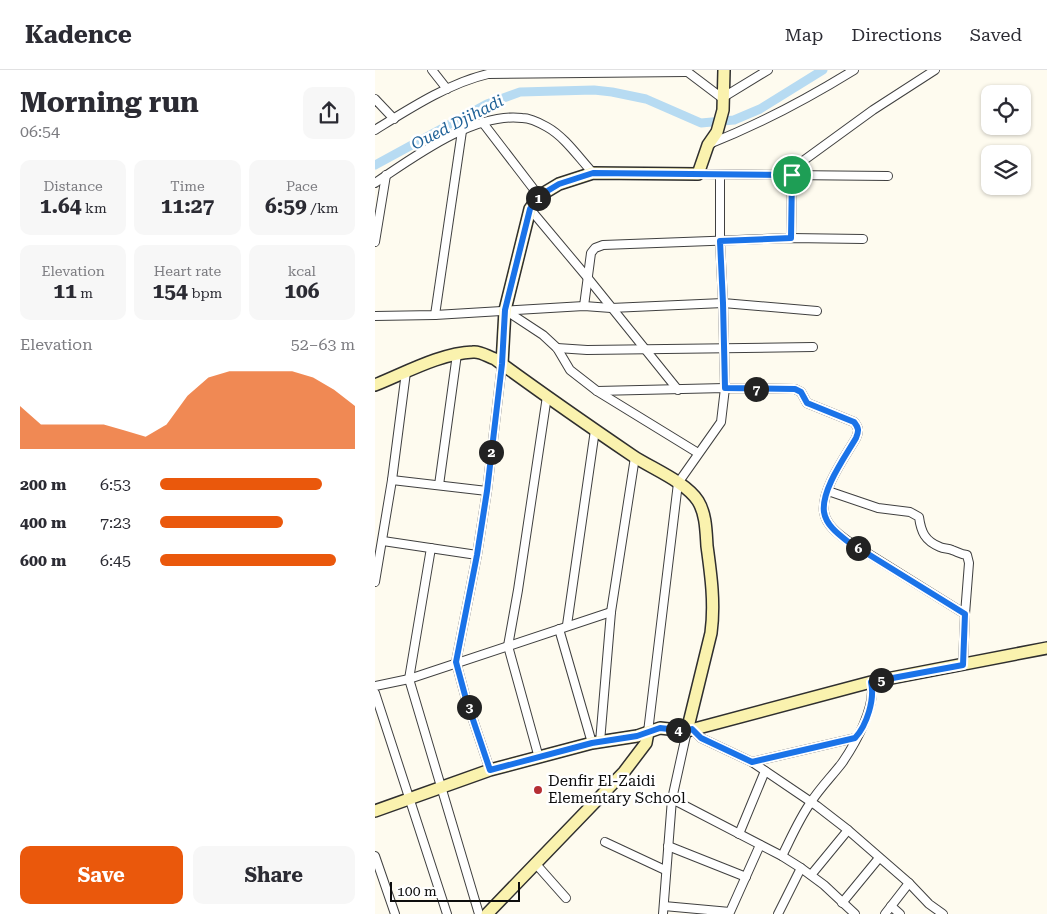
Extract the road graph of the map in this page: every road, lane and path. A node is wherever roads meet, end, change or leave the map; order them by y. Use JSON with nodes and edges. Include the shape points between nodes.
{"nodes":[{"id":1,"x":432,"y":70,"type":"edge"},
{"id":2,"x":724,"y":70,"type":"edge"},
{"id":3,"x":768,"y":70,"type":"edge"},
{"id":4,"x":854,"y":70,"type":"edge"},
{"id":5,"x":935,"y":70,"type":"edge"},
{"id":6,"x":530,"y":71,"type":"edge"},
{"id":7,"x":685,"y":71,"type":"edge"},
{"id":8,"x":610,"y":72,"type":"edge"},
{"id":9,"x":447,"y":89,"type":"junction"},
{"id":10,"x":375,"y":99,"type":"edge"},
{"id":11,"x":723,"y":104,"type":"junction"},
{"id":12,"x":394,"y":119,"type":"junction"},
{"id":13,"x":483,"y":123,"type":"junction"},
{"id":14,"x":375,"y":130,"type":"edge"},
{"id":15,"x":462,"y":131,"type":"junction"},
{"id":16,"x":708,"y":145,"type":"junction"},
{"id":17,"x":593,"y":173,"type":"junction"},
{"id":18,"x":698,"y":174,"type":"junction"},
{"id":19,"x":386,"y":175,"type":"junction"},
{"id":20,"x":792,"y":175,"type":"junction"},
{"id":21,"x":720,"y":176,"type":"junction"},
{"id":22,"x":888,"y":176,"type":"dead end"},
{"id":23,"x":375,"y":182,"type":"edge"},
{"id":24,"x":539,"y":196,"type":"junction"},
{"id":25,"x":530,"y":209,"type":"junction"},
{"id":26,"x":791,"y":238,"type":"junction"},
{"id":27,"x":863,"y":239,"type":"dead end"},
{"id":28,"x":720,"y":241,"type":"junction"},
{"id":29,"x":375,"y":242,"type":"edge"},
{"id":30,"x":587,"y":278,"type":"junction"},
{"id":31,"x":723,"y":303,"type":"junction"},
{"id":32,"x":585,"y":306,"type":"junction"},
{"id":33,"x":611,"y":308,"type":"junction"},
{"id":34,"x":505,"y":310,"type":"junction"},
{"id":35,"x":817,"y":311,"type":"dead end"},
{"id":36,"x":435,"y":315,"type":"junction"},
{"id":37,"x":375,"y":316,"type":"edge"},
{"id":38,"x":557,"y":348,"type":"junction"},
{"id":39,"x":723,"y":348,"type":"junction"},
{"id":40,"x":813,"y":348,"type":"dead end"},
{"id":41,"x":645,"y":350,"type":"junction"},
{"id":42,"x":457,"y":354,"type":"junction"},
{"id":43,"x":502,"y":364,"type":"junction"},
{"id":44,"x":406,"y":372,"type":"junction"},
{"id":45,"x":375,"y":385,"type":"edge"},
{"id":46,"x":725,"y":388,"type":"junction"},
{"id":47,"x":678,"y":390,"type":"junction"},
{"id":48,"x":597,"y":391,"type":"junction"},
{"id":49,"x":547,"y":396,"type":"junction"},
{"id":50,"x":595,"y":430,"type":"junction"},
{"id":51,"x":697,"y":453,"type":"junction"},
{"id":52,"x":635,"y":457,"type":"junction"},
{"id":53,"x":392,"y":480,"type":"junction"},
{"id":54,"x":678,"y":483,"type":"junction"},
{"id":55,"x":439,"y":485,"type":"junction"},
{"id":56,"x":487,"y":491,"type":"junction"},
{"id":57,"x":827,"y":491,"type":"junction"},
{"id":58,"x":383,"y":540,"type":"junction"},
{"id":59,"x":431,"y":548,"type":"junction"},
{"id":60,"x":477,"y":555,"type":"junction"},
{"id":61,"x":375,"y":582,"type":"edge"},
{"id":62,"x":611,"y":612,"type":"junction"},
{"id":63,"x":965,"y":614,"type":"junction"},
{"id":64,"x":567,"y":625,"type":"junction"},
{"id":65,"x":559,"y":629,"type":"junction"},
{"id":66,"x":508,"y":646,"type":"junction"},
{"id":67,"x":1047,"y":648,"type":"edge"},
{"id":68,"x":456,"y":662,"type":"junction"},
{"id":69,"x":963,"y":665,"type":"junction"},
{"id":70,"x":409,"y":679,"type":"junction"},
{"id":71,"x":871,"y":682,"type":"junction"},
{"id":72,"x":375,"y":686,"type":"edge"},
{"id":73,"x":375,"y":693,"type":"edge"},
{"id":74,"x":689,"y":730,"type":"junction"},
{"id":75,"x":648,"y":732,"type":"junction"},
{"id":76,"x":855,"y":738,"type":"junction"},
{"id":77,"x":596,"y":742,"type":"junction"},
{"id":78,"x":539,"y":758,"type":"junction"},
{"id":79,"x":752,"y":762,"type":"junction"},
{"id":80,"x":490,"y":770,"type":"junction"},
{"id":81,"x":765,"y":771,"type":"junction"},
{"id":82,"x":441,"y":788,"type":"junction"},
{"id":83,"x":672,"y":799,"type":"junction"},
{"id":84,"x":410,"y":800,"type":"junction"},
{"id":85,"x":811,"y":802,"type":"junction"},
{"id":86,"x":375,"y":811,"type":"edge"},
{"id":87,"x":848,"y":830,"type":"junction"},
{"id":88,"x":739,"y":834,"type":"junction"},
{"id":89,"x":605,"y":842,"type":"dead end"},
{"id":90,"x":669,"y":846,"type":"junction"},
{"id":91,"x":760,"y":846,"type":"junction"},
{"id":92,"x":375,"y":856,"type":"edge"},
{"id":93,"x":782,"y":856,"type":"junction"},
{"id":94,"x":879,"y":858,"type":"junction"},
{"id":95,"x":535,"y":864,"type":"junction"},
{"id":96,"x":801,"y":868,"type":"junction"},
{"id":97,"x":665,"y":870,"type":"junction"},
{"id":98,"x":811,"y":875,"type":"junction"},
{"id":99,"x":746,"y":878,"type":"junction"},
{"id":100,"x":909,"y":883,"type":"junction"},
{"id":101,"x":566,"y":898,"type":"dead end"},
{"id":102,"x":842,"y":903,"type":"junction"},
{"id":103,"x":891,"y":906,"type":"junction"},
{"id":104,"x":663,"y":910,"type":"edge"},
{"id":105,"x":395,"y":914,"type":"edge"},
{"id":106,"x":447,"y":914,"type":"edge"},
{"id":107,"x":479,"y":914,"type":"edge"},
{"id":108,"x":487,"y":914,"type":"edge"},
{"id":109,"x":778,"y":914,"type":"edge"},
{"id":110,"x":853,"y":914,"type":"edge"},
{"id":111,"x":885,"y":914,"type":"edge"},
{"id":112,"x":900,"y":914,"type":"edge"},
{"id":113,"x":943,"y":914,"type":"edge"}],
"edges":[{"from":1,"to":9,"type":"street"},
{"from":2,"to":11,"type":"street"},
{"from":3,"to":11,"type":"street"},
{"from":4,"to":16,"type":"street","via":[[791,108]]},
{"from":5,"to":20,"type":"street","via":[[796,166]]},
{"from":6,"to":8,"type":"street","via":[[557,74]]},
{"from":6,"to":9,"type":"street","via":[[474,77]]},
{"from":7,"to":8,"type":"street"},
{"from":7,"to":11,"type":"street"},
{"from":9,"to":12,"type":"street"},
{"from":10,"to":12,"type":"street"},
{"from":11,"to":16,"type":"street","via":[[717,132]]},
{"from":12,"to":14,"type":"street"},
{"from":13,"to":15,"type":"street"},
{"from":13,"to":17,"type":"street","via":[[523,118],[536,122],[554,132]]},
{"from":13,"to":24,"type":"street"},
{"from":15,"to":19,"type":"street","via":[[436,143]]},
{"from":15,"to":36,"type":"street"},
{"from":16,"to":18,"type":"street"},
{"from":17,"to":18,"type":"street"},
{"from":17,"to":24,"type":"street","via":[[559,184]]},
{"from":18,"to":21,"type":"street"},
{"from":19,"to":23,"type":"street"},
{"from":19,"to":29,"type":"street"},
{"from":20,"to":21,"type":"street"},
{"from":20,"to":22,"type":"street"},
{"from":20,"to":26,"type":"street"},
{"from":21,"to":28,"type":"street"},
{"from":24,"to":25,"type":"street"},
{"from":25,"to":30,"type":"street"},
{"from":25,"to":34,"type":"street"},
{"from":26,"to":27,"type":"street"},
{"from":26,"to":28,"type":"street"},
{"from":28,"to":30,"type":"street","via":[[603,245],[591,253]]},
{"from":28,"to":31,"type":"street"},
{"from":30,"to":32,"type":"street"},
{"from":30,"to":33,"type":"street"},
{"from":31,"to":33,"type":"street"},
{"from":31,"to":35,"type":"street"},
{"from":31,"to":39,"type":"street"},
{"from":32,"to":33,"type":"street"},
{"from":32,"to":34,"type":"street"},
{"from":33,"to":41,"type":"street"},
{"from":34,"to":36,"type":"street"},
{"from":34,"to":38,"type":"street"},
{"from":34,"to":43,"type":"street"},
{"from":36,"to":37,"type":"street"},
{"from":38,"to":41,"type":"street"},
{"from":38,"to":48,"type":"street","via":[[570,370]]},
{"from":39,"to":40,"type":"street"},
{"from":39,"to":41,"type":"street"},
{"from":39,"to":46,"type":"street"},
{"from":41,"to":47,"type":"street"},
{"from":42,"to":43,"type":"street","via":[[475,351]]},
{"from":42,"to":44,"type":"street"},
{"from":42,"to":55,"type":"street"},
{"from":43,"to":49,"type":"street"},
{"from":43,"to":56,"type":"street"},
{"from":44,"to":45,"type":"street"},
{"from":44,"to":53,"type":"street"},
{"from":46,"to":47,"type":"street"},
{"from":46,"to":51,"type":"street","via":[[721,422]]},
{"from":46,"to":57,"type":"street","via":[[795,389],[801,392],[807,403],[858,426],[859,432]]},
{"from":47,"to":48,"type":"street"},
{"from":48,"to":51,"type":"street"},
{"from":49,"to":50,"type":"street"},
{"from":49,"to":66,"type":"street"},
{"from":50,"to":52,"type":"street"},
{"from":50,"to":64,"type":"street"},
{"from":51,"to":54,"type":"street"},
{"from":52,"to":54,"type":"street"},
{"from":52,"to":62,"type":"street"},
{"from":53,"to":55,"type":"street"},
{"from":53,"to":58,"type":"street"},
{"from":54,"to":74,"type":"street","via":[[695,496],[704,516],[713,592],[711,633]]},
{"from":54,"to":75,"type":"street"},
{"from":55,"to":56,"type":"street"},
{"from":56,"to":60,"type":"street"},
{"from":57,"to":63,"type":"street","via":[[824,511],[835,532]]},
{"from":57,"to":63,"type":"street","via":[[878,508],[910,512],[919,517],[921,531],[927,539],[940,547],[967,555]]},
{"from":58,"to":59,"type":"street"},
{"from":58,"to":61,"type":"street"},
{"from":59,"to":60,"type":"street"},
{"from":59,"to":70,"type":"street"},
{"from":60,"to":68,"type":"street"},
{"from":62,"to":64,"type":"street"},
{"from":62,"to":77,"type":"street"},
{"from":63,"to":69,"type":"street"},
{"from":64,"to":65,"type":"street"},
{"from":65,"to":66,"type":"street"},
{"from":65,"to":77,"type":"street"},
{"from":66,"to":68,"type":"street"},
{"from":66,"to":78,"type":"street"},
{"from":67,"to":69,"type":"street"},
{"from":68,"to":70,"type":"street"},
{"from":68,"to":80,"type":"street"},
{"from":69,"to":71,"type":"street"},
{"from":70,"to":72,"type":"street"},
{"from":70,"to":82,"type":"street"},
{"from":71,"to":74,"type":"street"},
{"from":71,"to":76,"type":"street","via":[[873,688],[867,716]]},
{"from":73,"to":84,"type":"street"},
{"from":74,"to":75,"type":"street","via":[[660,728]]},
{"from":74,"to":79,"type":"street"},
{"from":74,"to":83,"type":"street"},
{"from":75,"to":77,"type":"street"},
{"from":75,"to":95,"type":"street","via":[[646,743],[624,772]]},
{"from":76,"to":79,"type":"street"},
{"from":76,"to":85,"type":"street","via":[[843,762]]},
{"from":77,"to":78,"type":"street"},
{"from":78,"to":80,"type":"street"},
{"from":79,"to":81,"type":"street"},
{"from":80,"to":82,"type":"street"},
{"from":81,"to":85,"type":"street"},
{"from":81,"to":88,"type":"street"},
{"from":82,"to":84,"type":"street"},
{"from":82,"to":107,"type":"street"},
{"from":83,"to":88,"type":"street"},
{"from":83,"to":90,"type":"street"},
{"from":84,"to":86,"type":"street"},
{"from":84,"to":106,"type":"street"},
{"from":85,"to":87,"type":"street"},
{"from":85,"to":93,"type":"street"},
{"from":87,"to":94,"type":"street"},
{"from":87,"to":98,"type":"street"},
{"from":88,"to":91,"type":"street"},
{"from":89,"to":97,"type":"street"},
{"from":90,"to":97,"type":"street"},
{"from":90,"to":99,"type":"street"},
{"from":91,"to":93,"type":"street"},
{"from":91,"to":99,"type":"street"},
{"from":92,"to":105,"type":"street"},
{"from":93,"to":96,"type":"street"},
{"from":94,"to":100,"type":"street"},
{"from":94,"to":102,"type":"street"},
{"from":95,"to":101,"type":"street"},
{"from":95,"to":108,"type":"street"},
{"from":96,"to":98,"type":"street"},
{"from":96,"to":109,"type":"street"},
{"from":97,"to":104,"type":"street"},
{"from":98,"to":102,"type":"street"},
{"from":99,"to":104,"type":"street","via":[[730,912]]},
{"from":100,"to":103,"type":"street"},
{"from":100,"to":113,"type":"street"},
{"from":102,"to":110,"type":"street"},
{"from":103,"to":111,"type":"street"},
{"from":103,"to":112,"type":"street"}]}
